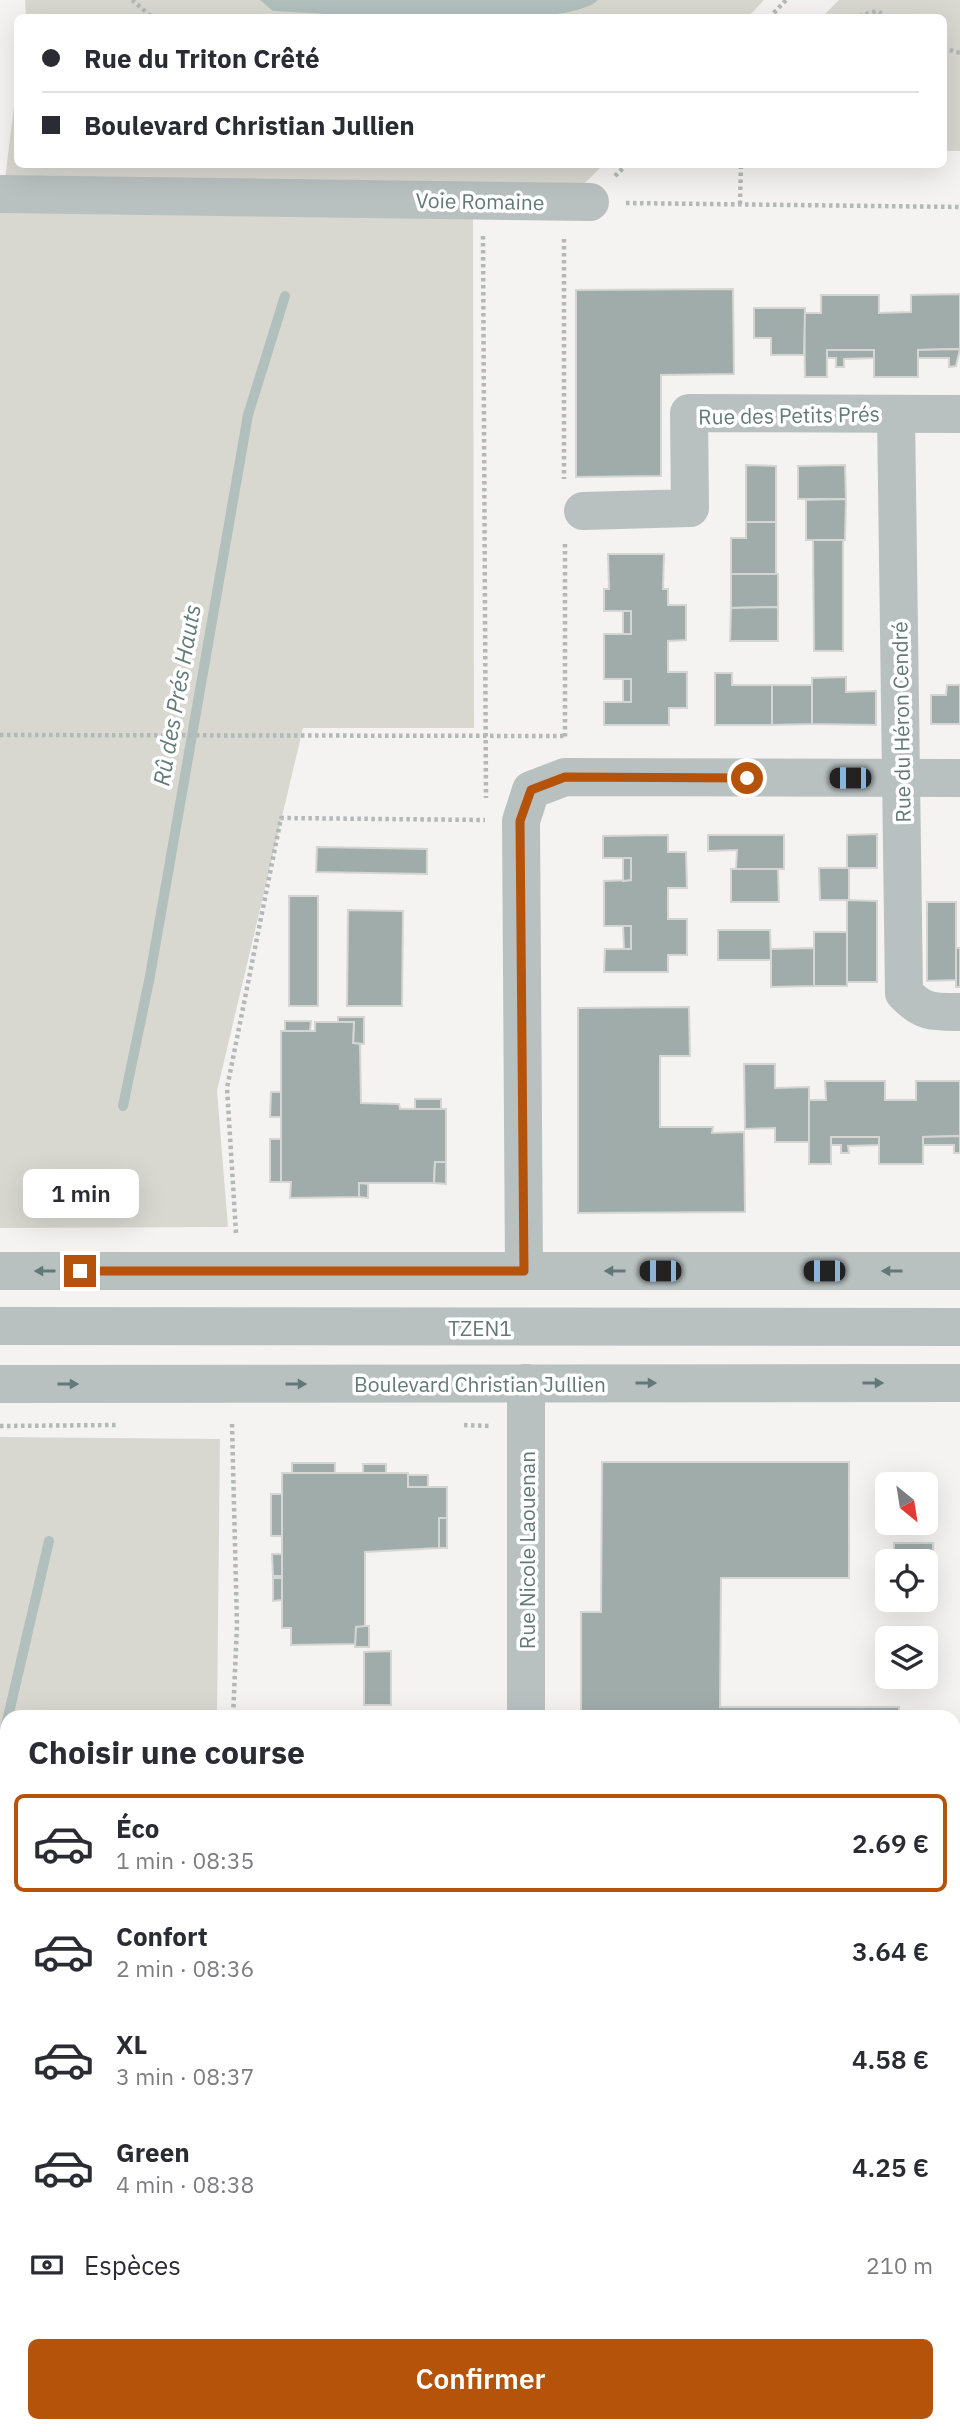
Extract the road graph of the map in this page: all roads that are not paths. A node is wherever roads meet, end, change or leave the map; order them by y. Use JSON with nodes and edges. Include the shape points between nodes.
{"nodes":[{"id":1,"x":0,"y":194,"type":"edge"},
{"id":2,"x":590,"y":202,"type":"road end"},
{"id":3,"x":895,"y":414,"type":"junction"},
{"id":4,"x":960,"y":414,"type":"edge"},
{"id":5,"x":583,"y":511,"type":"dead end"},
{"id":6,"x":902,"y":778,"type":"junction"},
{"id":7,"x":960,"y":778,"type":"edge"},
{"id":8,"x":947,"y":1012,"type":"edge"},
{"id":9,"x":0,"y":1271,"type":"edge"},
{"id":10,"x":524,"y":1271,"type":"junction"},
{"id":11,"x":960,"y":1271,"type":"edge"},
{"id":12,"x":0,"y":1326,"type":"edge"},
{"id":13,"x":960,"y":1327,"type":"edge"},
{"id":14,"x":526,"y":1383,"type":"junction"},
{"id":15,"x":960,"y":1383,"type":"edge"},
{"id":16,"x":0,"y":1384,"type":"edge"},
{"id":17,"x":526,"y":1710,"type":"edge"}],
"edges":[{"from":1,"to":2,"type":"street","name":"Voie Romaine"},
{"from":3,"to":4,"type":"street","name":"Rue des Petits Prés"},
{"from":3,"to":5,"type":"street","name":"Rue des Petits Prés","via":[[689,413],[690,508]]},
{"from":3,"to":6,"type":"street","name":"Rue du Héron Cendré"},
{"from":6,"to":7,"type":"street"},
{"from":6,"to":8,"type":"street","name":"Rue du Héron Cendré","via":[[904,993],[917,1006]]},
{"from":6,"to":10,"type":"street","via":[[565,777],[531,790],[503,820]]},
{"from":10,"to":9,"type":"street","one_way":true},
{"from":11,"to":10,"type":"street","one_way":true},
{"from":12,"to":13,"type":"street","name":"TZEN1"},
{"from":14,"to":15,"type":"street","name":"Boulevard Christian Jullien","one_way":true},
{"from":16,"to":14,"type":"street","name":"Boulevard Christian Jullien","one_way":true},
{"from":14,"to":17,"type":"street","name":"Rue Nicole Laouenan"}]}
